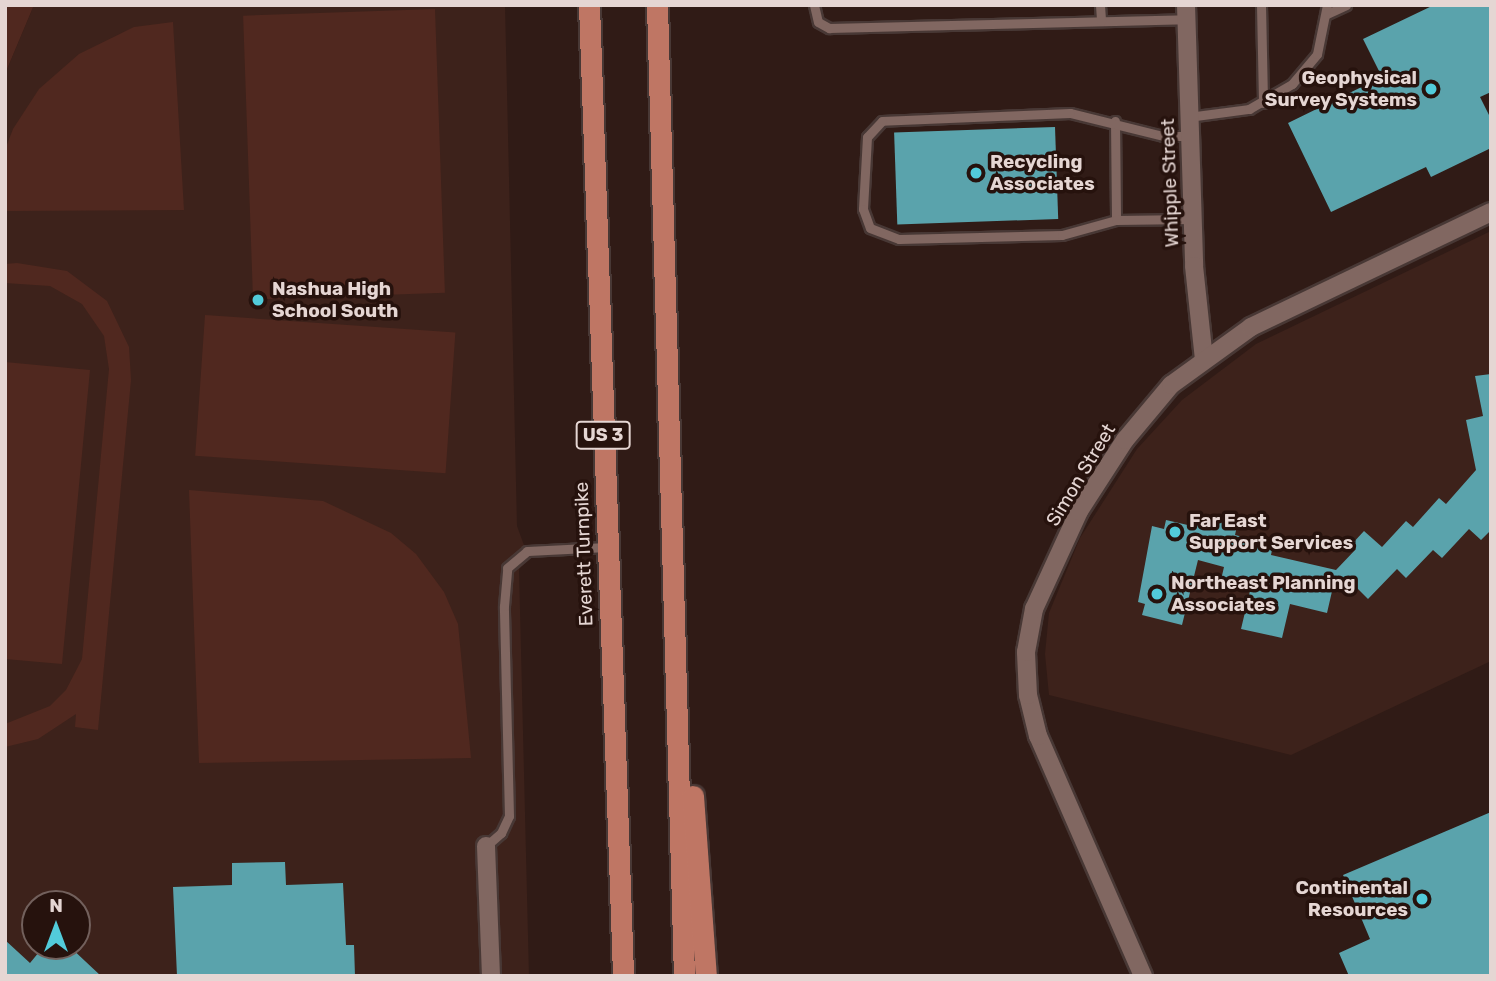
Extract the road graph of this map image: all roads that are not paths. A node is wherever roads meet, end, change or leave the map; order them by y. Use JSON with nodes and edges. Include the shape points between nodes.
{"nodes":[{"id":1,"x":589,"y":5,"type":"edge"},
{"id":2,"x":657,"y":5,"type":"edge"},
{"id":3,"x":814,"y":5,"type":"edge"},
{"id":4,"x":1100,"y":5,"type":"edge"},
{"id":5,"x":1261,"y":5,"type":"edge"},
{"id":6,"x":1346,"y":5,"type":"edge"},
{"id":7,"x":1327,"y":10,"type":"edge"},
{"id":8,"x":1186,"y":12,"type":"edge"},
{"id":9,"x":1101,"y":21,"type":"junction"},
{"id":10,"x":1263,"y":103,"type":"junction"},
{"id":11,"x":1188,"y":117,"type":"junction"},
{"id":12,"x":1115,"y":121,"type":"junction"},
{"id":13,"x":1188,"y":136,"type":"junction"},
{"id":14,"x":1491,"y":212,"type":"edge"},
{"id":15,"x":1191,"y":219,"type":"junction"},
{"id":16,"x":1116,"y":220,"type":"junction"},
{"id":17,"x":1204,"y":359,"type":"junction"},
{"id":18,"x":674,"y":528,"type":"junction"},
{"id":19,"x":607,"y":547,"type":"junction"},
{"id":20,"x":486,"y":846,"type":"joint"},
{"id":21,"x":491,"y":976,"type":"edge"},
{"id":22,"x":623,"y":976,"type":"edge"},
{"id":23,"x":684,"y":976,"type":"edge"},
{"id":24,"x":706,"y":976,"type":"edge"},
{"id":25,"x":1143,"y":976,"type":"edge"}],
"edges":[{"from":1,"to":19,"type":"highway","name":"Everett Turnpike","number":"US 3"},
{"from":2,"to":18,"type":"highway"},
{"from":3,"to":9,"type":"lane","via":[[818,22],[829,27]]},
{"from":4,"to":9,"type":"lane"},
{"from":5,"to":10,"type":"lane"},
{"from":6,"to":7,"type":"lane"},
{"from":7,"to":10,"type":"lane","via":[[1317,54],[1307,70]]},
{"from":8,"to":9,"type":"lane"},
{"from":8,"to":11,"type":"street","name":"Whipple Street"},
{"from":10,"to":11,"type":"lane","via":[[1224,114]]},
{"from":11,"to":13,"type":"street","name":"Whipple Street"},
{"from":12,"to":13,"type":"lane","via":[[1163,136]]},
{"from":12,"to":16,"type":"lane"},
{"from":12,"to":16,"type":"lane","via":[[1070,113],[882,121],[867,137],[863,209],[870,228],[899,240],[1075,234]]},
{"from":13,"to":15,"type":"street","name":"Whipple Street"},
{"from":14,"to":17,"type":"street","name":"Simon Street","via":[[1251,327]]},
{"from":15,"to":16,"type":"lane"},
{"from":15,"to":17,"type":"street","name":"Whipple Street"},
{"from":17,"to":25,"type":"street","name":"Simon Street","via":[[1149,409],[1079,511],[1034,609],[1027,652],[1028,695],[1052,775]]},
{"from":18,"to":23,"type":"highway"},
{"from":18,"to":24,"type":"highway"},
{"from":19,"to":20,"type":"lane","via":[[527,551],[514,558],[505,572],[509,816],[501,833]]},
{"from":19,"to":22,"type":"highway","name":"Everett Turnpike","number":"US 3"},
{"from":20,"to":21,"type":"street"}]}
